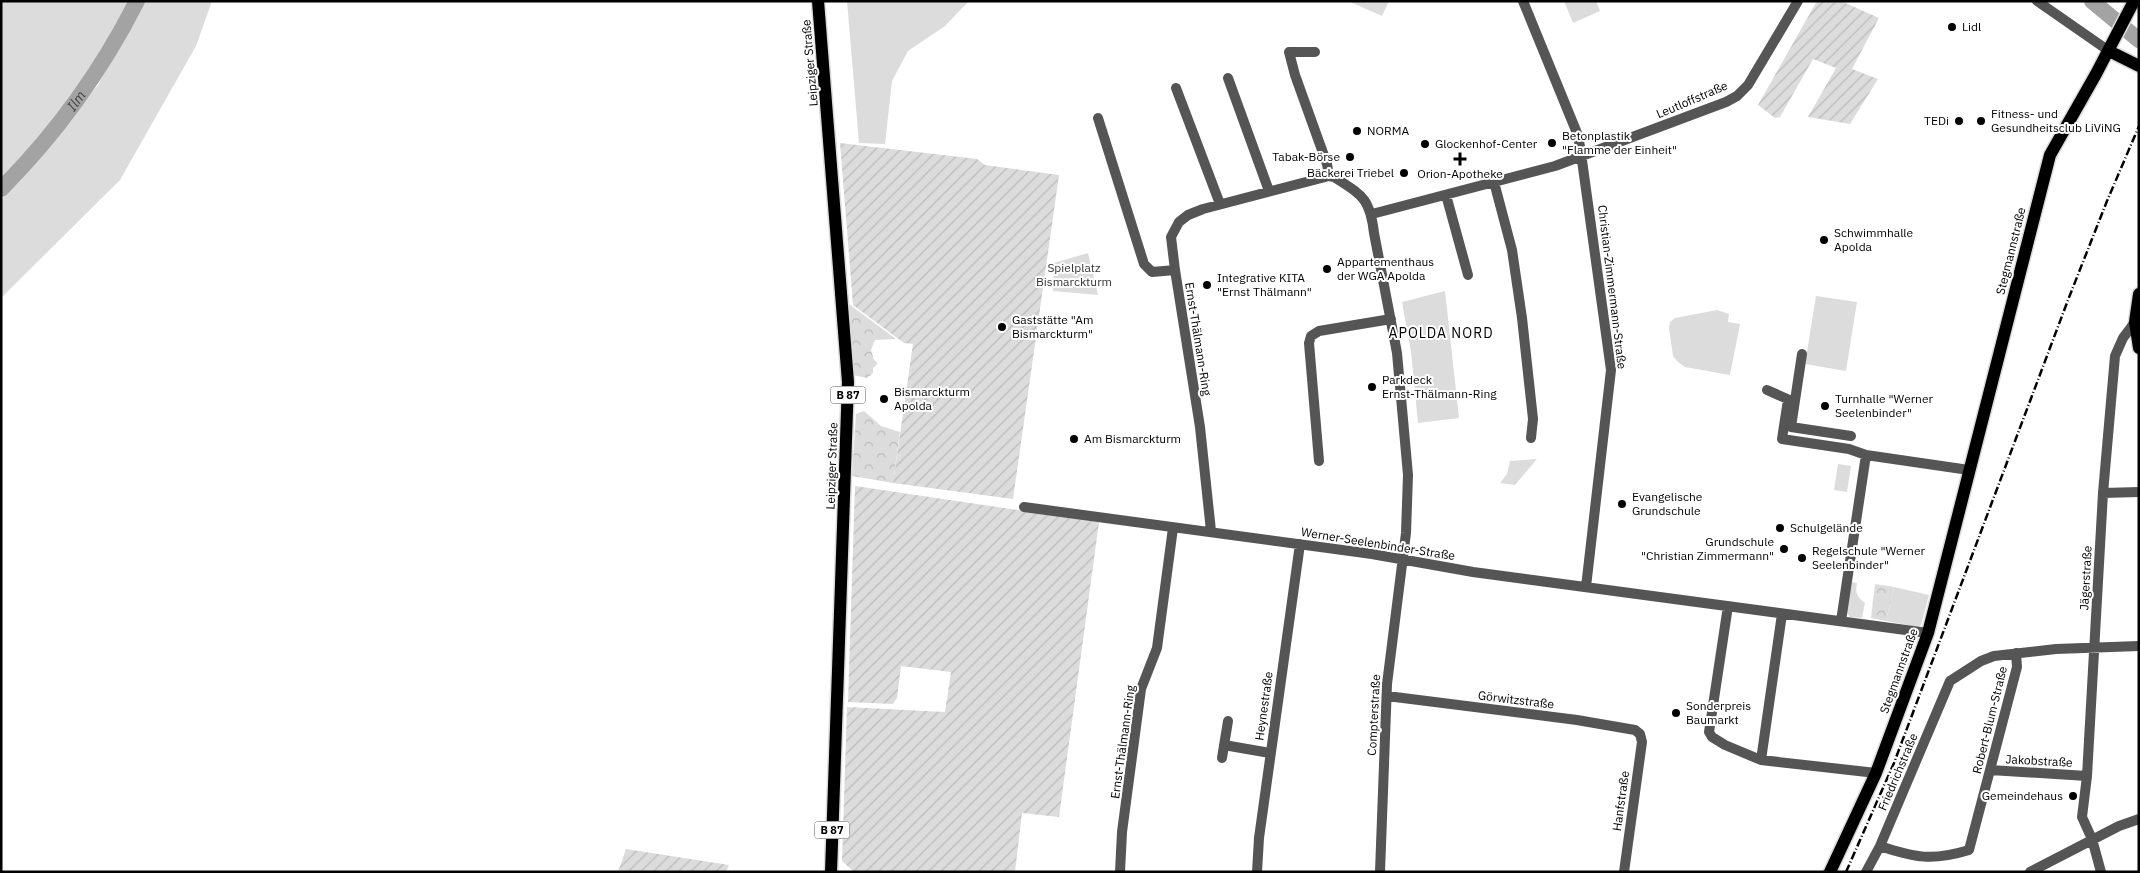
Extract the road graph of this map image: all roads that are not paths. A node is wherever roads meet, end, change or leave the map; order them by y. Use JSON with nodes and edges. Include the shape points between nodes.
{"nodes":[{"id":1,"x":818,"y":1,"type":"edge"},
{"id":2,"x":1523,"y":1,"type":"edge"},
{"id":3,"x":1798,"y":1,"type":"edge"},
{"id":4,"x":2037,"y":1,"type":"edge"},
{"id":5,"x":2134,"y":1,"type":"edge"},
{"id":6,"x":2108,"y":51,"type":"junction"},
{"id":7,"x":1315,"y":52,"type":"dead end"},
{"id":8,"x":2139,"y":66,"type":"edge"},
{"id":9,"x":1228,"y":78,"type":"dead end"},
{"id":10,"x":1176,"y":88,"type":"dead end"},
{"id":11,"x":1098,"y":118,"type":"dead end"},
{"id":12,"x":1582,"y":157,"type":"junction"},
{"id":13,"x":1329,"y":176,"type":"junction"},
{"id":14,"x":1494,"y":182,"type":"junction"},
{"id":15,"x":1269,"y":191,"type":"junction"},
{"id":16,"x":1446,"y":195,"type":"junction"},
{"id":17,"x":1220,"y":204,"type":"junction"},
{"id":18,"x":1372,"y":214,"type":"junction"},
{"id":19,"x":1174,"y":270,"type":"junction"},
{"id":20,"x":1468,"y":275,"type":"dead end"},
{"id":21,"x":2139,"y":294,"type":"edge"},
{"id":22,"x":1391,"y":318,"type":"junction"},
{"id":23,"x":2135,"y":322,"type":"junction"},
{"id":24,"x":2139,"y":348,"type":"edge"},
{"id":25,"x":1802,"y":354,"type":"dead end"},
{"id":26,"x":1768,"y":390,"type":"dead end"},
{"id":27,"x":1791,"y":401,"type":"junction"},
{"id":28,"x":1851,"y":436,"type":"dead end"},
{"id":29,"x":1531,"y":438,"type":"dead end"},
{"id":30,"x":1866,"y":455,"type":"junction"},
{"id":31,"x":1319,"y":461,"type":"dead end"},
{"id":32,"x":1969,"y":470,"type":"junction"},
{"id":33,"x":2139,"y":492,"type":"edge"},
{"id":34,"x":2103,"y":493,"type":"junction"},
{"id":35,"x":1024,"y":507,"type":"dead end"},
{"id":36,"x":1173,"y":528,"type":"junction"},
{"id":37,"x":1211,"y":531,"type":"junction"},
{"id":38,"x":1300,"y":544,"type":"junction"},
{"id":39,"x":1403,"y":560,"type":"junction"},
{"id":40,"x":1586,"y":587,"type":"junction"},
{"id":41,"x":1728,"y":606,"type":"junction"},
{"id":42,"x":1782,"y":614,"type":"junction"},
{"id":43,"x":1841,"y":621,"type":"junction"},
{"id":44,"x":1928,"y":633,"type":"junction"},
{"id":45,"x":2139,"y":646,"type":"edge"},
{"id":46,"x":2095,"y":647,"type":"junction"},
{"id":47,"x":2016,"y":653,"type":"junction"},
{"id":48,"x":1387,"y":696,"type":"junction"},
{"id":49,"x":1228,"y":721,"type":"dead end"},
{"id":50,"x":1640,"y":734,"type":"joint"},
{"id":51,"x":1224,"y":745,"type":"junction"},
{"id":52,"x":1270,"y":753,"type":"junction"},
{"id":53,"x":1222,"y":758,"type":"dead end"},
{"id":54,"x":1761,"y":760,"type":"junction"},
{"id":55,"x":1990,"y":770,"type":"junction"},
{"id":56,"x":1876,"y":773,"type":"junction"},
{"id":57,"x":2087,"y":776,"type":"junction"},
{"id":58,"x":2139,"y":819,"type":"edge"},
{"id":59,"x":2092,"y":840,"type":"junction"},
{"id":60,"x":1880,"y":846,"type":"junction"},
{"id":61,"x":831,"y":872,"type":"edge"},
{"id":62,"x":1120,"y":872,"type":"edge"},
{"id":63,"x":1257,"y":872,"type":"edge"},
{"id":64,"x":1380,"y":872,"type":"edge"},
{"id":65,"x":1624,"y":872,"type":"edge"},
{"id":66,"x":1830,"y":872,"type":"edge"},
{"id":67,"x":1866,"y":872,"type":"edge"},
{"id":68,"x":2030,"y":872,"type":"edge"},
{"id":69,"x":2101,"y":872,"type":"edge"}],
"edges":[{"from":1,"to":61,"type":"main road","name":"Leipziger Straße","number":"B 87","via":[[848,382]]},
{"from":2,"to":12,"type":"street","name":"Christian-Zimmermann-Straße","via":[[1577,133]]},
{"from":3,"to":12,"type":"street","name":"Leutloffstraße","via":[[1748,85],[1737,96]]},
{"from":4,"to":6,"type":"street"},
{"from":5,"to":6,"type":"main road","name":"Stegmannstraße"},
{"from":6,"to":8,"type":"main road"},
{"from":6,"to":32,"type":"main road","name":"Stegmannstraße","via":[[2050,155]]},
{"from":7,"to":13,"type":"street","via":[[1289,52]]},
{"from":9,"to":15,"type":"street"},
{"from":10,"to":17,"type":"street"},
{"from":11,"to":19,"type":"street","name":"Ernst-Thälmann-Ring","via":[[1144,264],[1152,272]]},
{"from":12,"to":14,"type":"street","name":"Leutloffstraße"},
{"from":12,"to":40,"type":"street","name":"Christian-Zimmermann-Straße","via":[[1611,370]]},
{"from":13,"to":15,"type":"street","name":"Ernst-Thälmann-Ring"},
{"from":13,"to":18,"type":"street","via":[[1362,196]]},
{"from":14,"to":16,"type":"street","name":"Leutloffstraße"},
{"from":14,"to":29,"type":"street","via":[[1512,250],[1522,318],[1533,418]]},
{"from":15,"to":17,"type":"street","name":"Ernst-Thälmann-Ring"},
{"from":16,"to":18,"type":"street","name":"Leutloffstraße"},
{"from":16,"to":20,"type":"street"},
{"from":17,"to":19,"type":"street","name":"Ernst-Thälmann-Ring","via":[[1188,215],[1179,222],[1171,237]]},
{"from":18,"to":22,"type":"street"},
{"from":19,"to":37,"type":"street","name":"Ernst-Thälmann-Ring","via":[[1200,427]]},
{"from":21,"to":23,"type":"main road"},
{"from":22,"to":31,"type":"street","via":[[1319,331],[1311,336]]},
{"from":22,"to":39,"type":"street","via":[[1401,386],[1408,475]]},
{"from":23,"to":24,"type":"main road"},
{"from":23,"to":34,"type":"street","name":"Jägerstraße","via":[[2115,356]]},
{"from":25,"to":27,"type":"street"},
{"from":26,"to":27,"type":"street"},
{"from":27,"to":28,"type":"street","via":[[1791,426]]},
{"from":27,"to":30,"type":"street","via":[[1782,439],[1850,449]]},
{"from":30,"to":32,"type":"street"},
{"from":30,"to":43,"type":"street"},
{"from":32,"to":44,"type":"main road","name":"Stegmannstraße"},
{"from":33,"to":34,"type":"street"},
{"from":34,"to":46,"type":"street","name":"Jägerstraße"},
{"from":35,"to":36,"type":"street","name":"Werner-Seelenbinder-Straße"},
{"from":36,"to":37,"type":"street","name":"Werner-Seelenbinder-Straße"},
{"from":36,"to":62,"type":"street","name":"Ernst-Thälmann-Ring","via":[[1157,648],[1141,689],[1122,832]]},
{"from":37,"to":38,"type":"street","name":"Werner-Seelenbinder-Straße"},
{"from":38,"to":39,"type":"street","name":"Werner-Seelenbinder-Straße"},
{"from":38,"to":52,"type":"street","name":"Heynestraße"},
{"from":39,"to":40,"type":"street","name":"Werner-Seelenbinder-Straße"},
{"from":39,"to":48,"type":"street","name":"Compterstraße"},
{"from":40,"to":41,"type":"street","name":"Werner-Seelenbinder-Straße"},
{"from":41,"to":42,"type":"street","name":"Werner-Seelenbinder-Straße"},
{"from":41,"to":54,"type":"street","via":[[1709,732],[1725,745]]},
{"from":42,"to":43,"type":"street","name":"Werner-Seelenbinder-Straße"},
{"from":42,"to":54,"type":"street"},
{"from":43,"to":44,"type":"street","name":"Werner-Seelenbinder-Straße"},
{"from":44,"to":56,"type":"main road","name":"Stegmannstraße"},
{"from":45,"to":46,"type":"street"},
{"from":46,"to":47,"type":"street"},
{"from":46,"to":57,"type":"street","name":"Jägerstraße"},
{"from":47,"to":55,"type":"street","name":"Robert-Blum-Straße","via":[[2017,667]]},
{"from":47,"to":60,"type":"street","name":"Friedrichstraße","via":[[1981,661],[1950,681]]},
{"from":48,"to":50,"type":"street","name":"Görwitzstraße","via":[[1612,725]]},
{"from":48,"to":64,"type":"street","name":"Compterstraße"},
{"from":49,"to":51,"type":"street"},
{"from":50,"to":65,"type":"street","name":"Hanfstraße","via":[[1642,742]]},
{"from":51,"to":52,"type":"street"},
{"from":51,"to":53,"type":"street"},
{"from":52,"to":63,"type":"street","name":"Heynestraße"},
{"from":54,"to":56,"type":"street"},
{"from":55,"to":57,"type":"street","name":"Jakobstraße"},
{"from":55,"to":60,"type":"street","name":"Robert-Blum-Straße","via":[[1969,850],[1948,856],[1912,857]]},
{"from":56,"to":66,"type":"main road","name":"Stegmannstraße"},
{"from":57,"to":59,"type":"street","name":"Jägerstraße","via":[[2082,817]]},
{"from":58,"to":59,"type":"street"},
{"from":59,"to":68,"type":"street"},
{"from":59,"to":69,"type":"street","name":"Jägerstraße"},
{"from":60,"to":67,"type":"street","name":"Friedrichstraße"}]}
